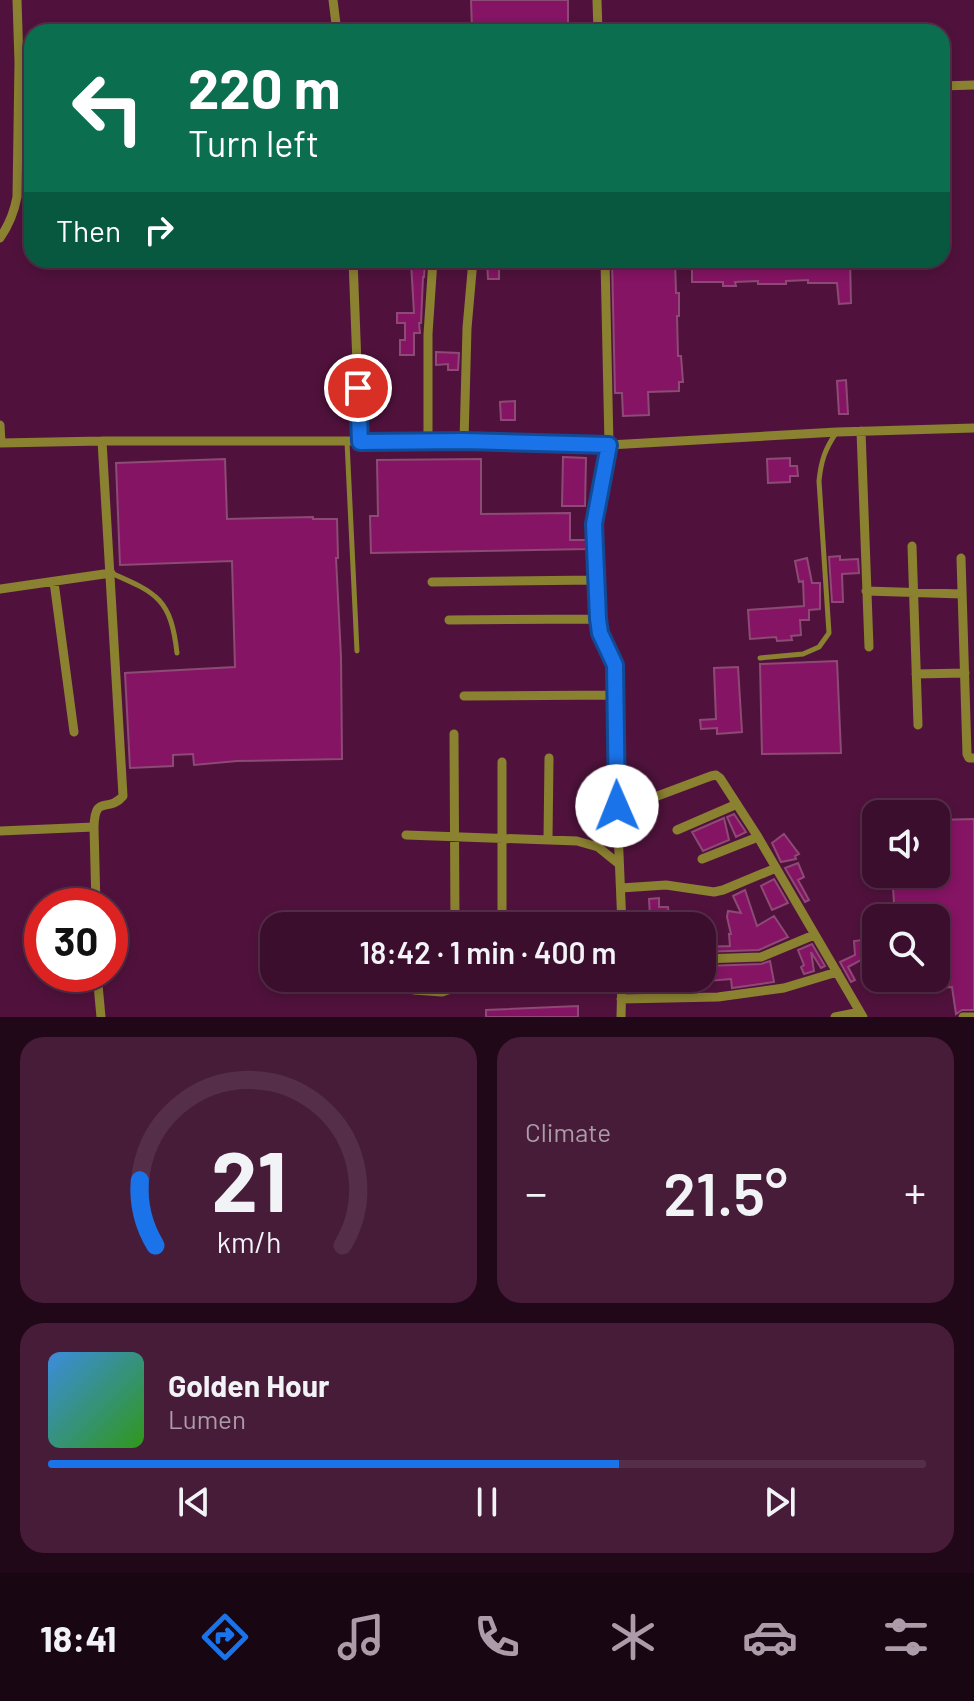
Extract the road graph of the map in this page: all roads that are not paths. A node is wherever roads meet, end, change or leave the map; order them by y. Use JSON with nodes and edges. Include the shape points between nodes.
{"nodes":[{"id":1,"x":17,"y":0,"type":"edge"},
{"id":2,"x":333,"y":0,"type":"edge"},
{"id":3,"x":597,"y":0,"type":"edge"},
{"id":4,"x":336,"y":24,"type":"edge"},
{"id":5,"x":598,"y":24,"type":"edge"},
{"id":6,"x":974,"y":85,"type":"edge"},
{"id":7,"x":950,"y":86,"type":"edge"},
{"id":8,"x":0,"y":238,"type":"edge"},
{"id":9,"x":353,"y":268,"type":"edge"},
{"id":10,"x":432,"y":268,"type":"edge"},
{"id":11,"x":472,"y":268,"type":"edge"},
{"id":12,"x":605,"y":268,"type":"edge"},
{"id":13,"x":0,"y":425,"type":"edge"},
{"id":14,"x":974,"y":428,"type":"edge"},
{"id":15,"x":861,"y":431,"type":"junction"},
{"id":16,"x":837,"y":432,"type":"junction"},
{"id":17,"x":102,"y":441,"type":"junction"},
{"id":18,"x":464,"y":441,"type":"junction"},
{"id":19,"x":347,"y":442,"type":"junction"},
{"id":20,"x":360,"y":442,"type":"junction"},
{"id":21,"x":428,"y":442,"type":"junction"},
{"id":22,"x":1,"y":443,"type":"edge"},
{"id":23,"x":609,"y":445,"type":"junction"},
{"id":24,"x":912,"y":546,"type":"dead end"},
{"id":25,"x":961,"y":558,"type":"dead end"},
{"id":26,"x":111,"y":573,"type":"junction"},
{"id":27,"x":596,"y":580,"type":"junction"},
{"id":28,"x":54,"y":582,"type":"junction"},
{"id":29,"x":432,"y":582,"type":"dead end"},
{"id":30,"x":0,"y":589,"type":"edge"},
{"id":31,"x":866,"y":591,"type":"junction"},
{"id":32,"x":914,"y":594,"type":"junction"},
{"id":33,"x":962,"y":594,"type":"junction"},
{"id":34,"x":598,"y":619,"type":"junction"},
{"id":35,"x":449,"y":620,"type":"dead end"},
{"id":36,"x":869,"y":647,"type":"dead end"},
{"id":37,"x":357,"y":651,"type":"dead end"},
{"id":38,"x":177,"y":653,"type":"dead end"},
{"id":39,"x":760,"y":658,"type":"dead end"},
{"id":40,"x":965,"y":673,"type":"junction"},
{"id":41,"x":916,"y":674,"type":"junction"},
{"id":42,"x":615,"y":695,"type":"junction"},
{"id":43,"x":464,"y":696,"type":"dead end"},
{"id":44,"x":918,"y":725,"type":"dead end"},
{"id":45,"x":74,"y":732,"type":"dead end"},
{"id":46,"x":454,"y":734,"type":"dead end"},
{"id":47,"x":549,"y":758,"type":"dead end"},
{"id":48,"x":974,"y":758,"type":"edge"},
{"id":49,"x":502,"y":762,"type":"dead end"},
{"id":50,"x":737,"y":804,"type":"junction"},
{"id":51,"x":617,"y":806,"type":"junction"},
{"id":52,"x":94,"y":827,"type":"junction"},
{"id":53,"x":677,"y":830,"type":"dead end"},
{"id":54,"x":0,"y":831,"type":"edge"},
{"id":55,"x":406,"y":835,"type":"dead end"},
{"id":56,"x":455,"y":836,"type":"junction"},
{"id":57,"x":758,"y":837,"type":"junction"},
{"id":58,"x":502,"y":838,"type":"junction"},
{"id":59,"x":548,"y":839,"type":"junction"},
{"id":60,"x":702,"y":859,"type":"dead end"},
{"id":61,"x":619,"y":864,"type":"junction"},
{"id":62,"x":776,"y":868,"type":"junction"},
{"id":63,"x":96,"y":888,"type":"edge"},
{"id":64,"x":621,"y":888,"type":"junction"},
{"id":65,"x":455,"y":912,"type":"edge"},
{"id":66,"x":502,"y":912,"type":"edge"},
{"id":67,"x":622,"y":912,"type":"edge"},
{"id":68,"x":814,"y":935,"type":"junction"},
{"id":69,"x":716,"y":959,"type":"edge"},
{"id":70,"x":837,"y":972,"type":"junction"},
{"id":71,"x":99,"y":992,"type":"edge"},
{"id":72,"x":621,"y":992,"type":"edge"},
{"id":73,"x":621,"y":999,"type":"junction"},
{"id":74,"x":862,"y":1014,"type":"edge"},
{"id":75,"x":101,"y":1017,"type":"edge"},
{"id":76,"x":621,"y":1017,"type":"edge"},
{"id":77,"x":835,"y":1017,"type":"edge"},
{"id":78,"x":963,"y":1017,"type":"edge"},
{"id":79,"x":974,"y":1017,"type":"edge"}],
"edges":[{"from":1,"to":8,"type":"street","via":[[17,197]]},
{"from":2,"to":4,"type":"street"},
{"from":3,"to":5,"type":"street"},
{"from":6,"to":7,"type":"street"},
{"from":9,"to":20,"type":"street"},
{"from":10,"to":21,"type":"street"},
{"from":11,"to":18,"type":"street"},
{"from":12,"to":23,"type":"street"},
{"from":13,"to":22,"type":"street"},
{"from":14,"to":15,"type":"street"},
{"from":15,"to":16,"type":"street"},
{"from":15,"to":31,"type":"street"},
{"from":16,"to":23,"type":"street"},
{"from":16,"to":39,"type":"lane","via":[[826,448],[819,481],[829,633],[819,647],[803,654]]},
{"from":17,"to":19,"type":"street"},
{"from":17,"to":22,"type":"street"},
{"from":17,"to":26,"type":"street"},
{"from":18,"to":21,"type":"street"},
{"from":18,"to":23,"type":"street"},
{"from":19,"to":20,"type":"street"},
{"from":19,"to":37,"type":"lane"},
{"from":20,"to":21,"type":"street"},
{"from":23,"to":27,"type":"street","via":[[594,524]]},
{"from":24,"to":32,"type":"street"},
{"from":25,"to":33,"type":"street"},
{"from":26,"to":28,"type":"street"},
{"from":26,"to":38,"type":"lane","via":[[158,597],[169,613]]},
{"from":26,"to":52,"type":"street","via":[[123,796],[117,803],[100,805]]},
{"from":27,"to":29,"type":"street"},
{"from":27,"to":34,"type":"street"},
{"from":28,"to":30,"type":"street"},
{"from":28,"to":45,"type":"street"},
{"from":31,"to":32,"type":"street"},
{"from":31,"to":36,"type":"street"},
{"from":32,"to":33,"type":"street"},
{"from":32,"to":41,"type":"street"},
{"from":33,"to":40,"type":"street"},
{"from":34,"to":35,"type":"street"},
{"from":34,"to":42,"type":"street","via":[[615,663]]},
{"from":40,"to":41,"type":"street"},
{"from":40,"to":48,"type":"street","via":[[967,754]]},
{"from":41,"to":44,"type":"street"},
{"from":42,"to":43,"type":"street"},
{"from":42,"to":51,"type":"street"},
{"from":46,"to":56,"type":"street"},
{"from":47,"to":59,"type":"street"},
{"from":49,"to":58,"type":"street"},
{"from":50,"to":51,"type":"street","via":[[716,775],[628,807]]},
{"from":50,"to":53,"type":"street"},
{"from":50,"to":57,"type":"street"},
{"from":51,"to":61,"type":"street"},
{"from":52,"to":54,"type":"street"},
{"from":52,"to":63,"type":"street"},
{"from":55,"to":56,"type":"street"},
{"from":56,"to":58,"type":"street"},
{"from":56,"to":65,"type":"street"},
{"from":57,"to":60,"type":"street"},
{"from":57,"to":62,"type":"street"},
{"from":58,"to":59,"type":"street"},
{"from":58,"to":66,"type":"street"},
{"from":59,"to":61,"type":"street","via":[[598,847]]},
{"from":61,"to":64,"type":"street"},
{"from":62,"to":64,"type":"street","via":[[714,892],[666,885]]},
{"from":62,"to":68,"type":"street"},
{"from":64,"to":67,"type":"street"},
{"from":68,"to":69,"type":"street","via":[[761,957]]},
{"from":68,"to":70,"type":"street"},
{"from":70,"to":73,"type":"street","via":[[788,987],[718,997]]},
{"from":70,"to":74,"type":"street"},
{"from":71,"to":75,"type":"street"},
{"from":72,"to":73,"type":"street"},
{"from":73,"to":76,"type":"street"},
{"from":74,"to":77,"type":"street"},
{"from":78,"to":79,"type":"street"}]}
